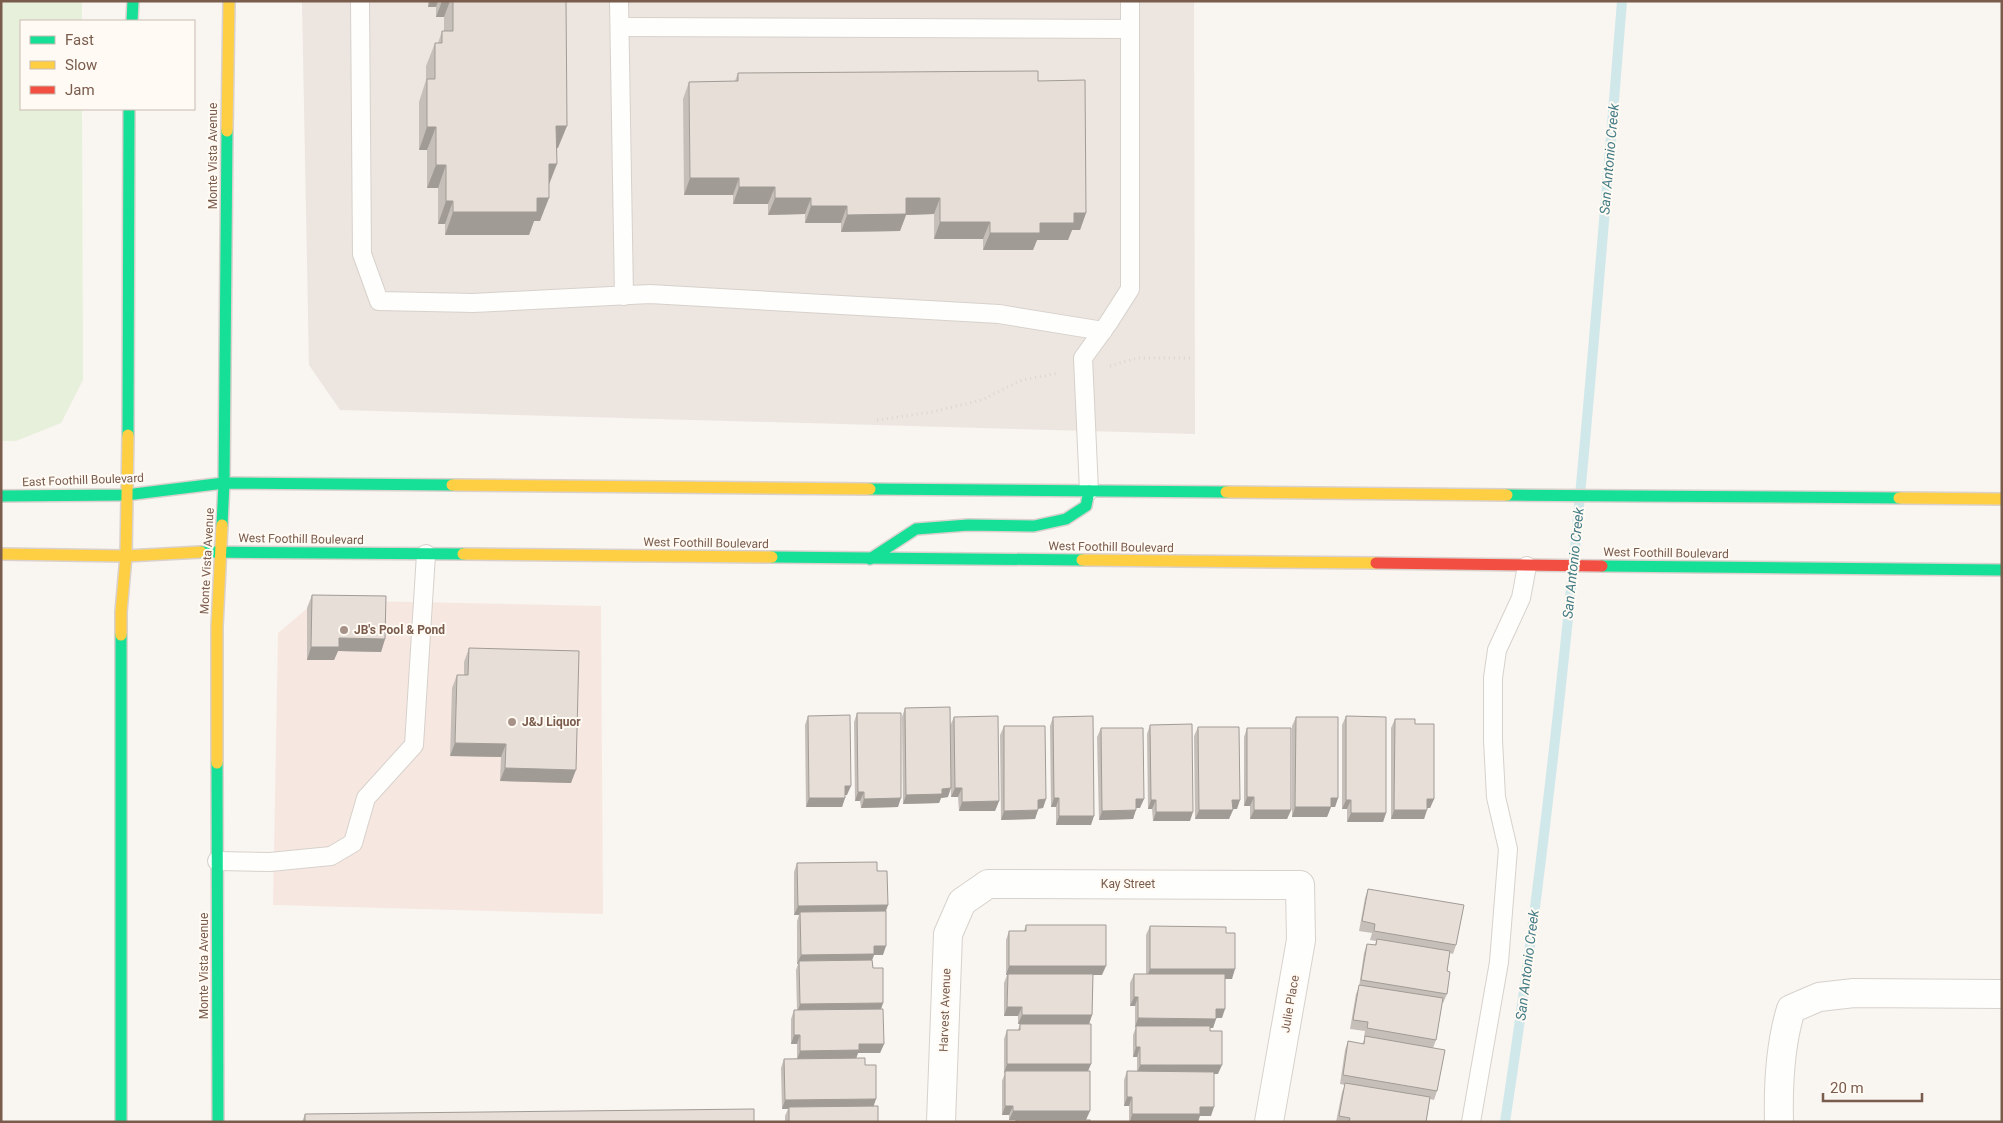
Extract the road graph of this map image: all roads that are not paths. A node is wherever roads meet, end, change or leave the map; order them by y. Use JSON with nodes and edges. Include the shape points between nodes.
{"nodes":[{"id":1,"x":133,"y":1,"type":"edge"},
{"id":2,"x":229,"y":1,"type":"edge"},
{"id":3,"x":360,"y":1,"type":"edge"},
{"id":4,"x":619,"y":1,"type":"edge"},
{"id":5,"x":1130,"y":1,"type":"edge"},
{"id":6,"x":132,"y":20,"type":"edge"},
{"id":7,"x":620,"y":27,"type":"junction"},
{"id":8,"x":1130,"y":29,"type":"junction"},
{"id":9,"x":129,"y":110,"type":"edge"},
{"id":10,"x":624,"y":296,"type":"junction"},
{"id":11,"x":1103,"y":331,"type":"junction"},
{"id":12,"x":224,"y":483,"type":"junction"},
{"id":13,"x":1089,"y":491,"type":"junction"},
{"id":14,"x":126,"y":495,"type":"junction"},
{"id":15,"x":1,"y":496,"type":"edge"},
{"id":16,"x":2002,"y":499,"type":"edge"},
{"id":17,"x":221,"y":552,"type":"junction"},
{"id":18,"x":1,"y":554,"type":"edge"},
{"id":19,"x":426,"y":554,"type":"junction"},
{"id":20,"x":126,"y":556,"type":"junction"},
{"id":21,"x":870,"y":559,"type":"junction"},
{"id":22,"x":1527,"y":566,"type":"junction"},
{"id":23,"x":2002,"y":570,"type":"edge"},
{"id":24,"x":217,"y":861,"type":"junction"},
{"id":25,"x":1300,"y":885,"type":"joint"},
{"id":26,"x":962,"y":902,"type":"joint"},
{"id":27,"x":2002,"y":994,"type":"edge"},
{"id":28,"x":121,"y":1122,"type":"edge"},
{"id":29,"x":218,"y":1122,"type":"edge"},
{"id":30,"x":941,"y":1122,"type":"edge"},
{"id":31,"x":1269,"y":1122,"type":"edge"},
{"id":32,"x":1471,"y":1122,"type":"edge"},
{"id":33,"x":1779,"y":1122,"type":"edge"}],
"edges":[{"from":1,"to":6,"type":"main road"},
{"from":2,"to":12,"type":"main road","name":"Monte Vista Avenue"},
{"from":3,"to":10,"type":"lane","via":[[362,254],[379,301],[473,303]]},
{"from":4,"to":7,"type":"lane"},
{"from":5,"to":8,"type":"lane"},
{"from":7,"to":8,"type":"lane"},
{"from":7,"to":10,"type":"lane"},
{"from":8,"to":11,"type":"lane","via":[[1130,289]]},
{"from":9,"to":14,"type":"main road"},
{"from":10,"to":11,"type":"lane","via":[[650,294],[999,314]]},
{"from":11,"to":13,"type":"lane","via":[[1083,358]]},
{"from":12,"to":13,"type":"main road"},
{"from":12,"to":14,"type":"main road","name":"East Foothill Boulevard"},
{"from":12,"to":17,"type":"main road","name":"Monte Vista Avenue"},
{"from":13,"to":16,"type":"main road"},
{"from":13,"to":21,"type":"main road","via":[[1086,506],[1066,519],[1034,526],[968,525],[916,529]]},
{"from":14,"to":15,"type":"main road","name":"East Foothill Boulevard"},
{"from":14,"to":20,"type":"main road"},
{"from":17,"to":19,"type":"main road","name":"West Foothill Boulevard"},
{"from":17,"to":20,"type":"main road"},
{"from":17,"to":24,"type":"main road","name":"Monte Vista Avenue","via":[[217,627]]},
{"from":18,"to":20,"type":"main road"},
{"from":19,"to":21,"type":"main road","name":"West Foothill Boulevard"},
{"from":19,"to":24,"type":"lane","via":[[414,744],[366,798],[353,843],[331,856],[270,862]]},
{"from":20,"to":28,"type":"main road","via":[[121,612]]},
{"from":21,"to":22,"type":"main road","name":"West Foothill Boulevard"},
{"from":22,"to":23,"type":"main road","name":"West Foothill Boulevard"},
{"from":22,"to":32,"type":"lane","via":[[1521,598],[1498,650],[1493,678],[1496,798],[1508,849],[1499,962]]},
{"from":24,"to":29,"type":"main road","name":"Monte Vista Avenue"},
{"from":25,"to":26,"type":"street","name":"Kay Street","via":[[988,884]]},
{"from":25,"to":31,"type":"street","name":"Julie Place","via":[[1301,940]]},
{"from":26,"to":30,"type":"street","name":"Harvest Avenue","via":[[948,934]]},
{"from":27,"to":33,"type":"street","via":[[1854,993],[1819,997],[1791,1009],[1780,1069]]}]}
